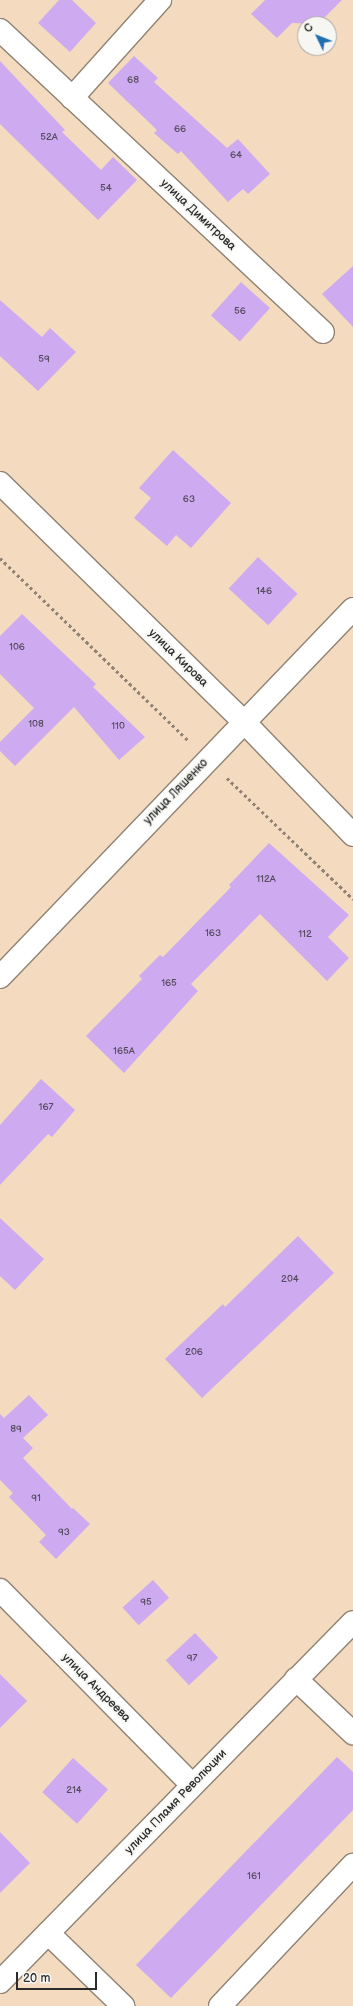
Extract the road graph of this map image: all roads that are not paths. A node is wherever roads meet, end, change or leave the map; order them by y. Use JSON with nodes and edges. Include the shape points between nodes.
{"nodes":[{"id":1,"x":160,"y":0,"type":"edge"},
{"id":2,"x":0,"y":30,"type":"edge"},
{"id":3,"x":72,"y":98,"type":"junction"},
{"id":4,"x":323,"y":332,"type":"dead end"},
{"id":5,"x":0,"y":483,"type":"edge"},
{"id":6,"x":353,"y":609,"type":"edge"},
{"id":7,"x":244,"y":722,"type":"junction"},
{"id":8,"x":353,"y":835,"type":"edge"},
{"id":9,"x":0,"y":977,"type":"edge"},
{"id":10,"x":0,"y":1590,"type":"edge"},
{"id":11,"x":353,"y":1622,"type":"edge"},
{"id":12,"x":296,"y":1679,"type":"junction"},
{"id":13,"x":353,"y":1733,"type":"edge"},
{"id":14,"x":192,"y":1785,"type":"junction"},
{"id":15,"x":353,"y":1865,"type":"edge"},
{"id":16,"x":48,"y":1933,"type":"junction"},
{"id":17,"x":0,"y":1982,"type":"edge"},
{"id":18,"x":123,"y":2006,"type":"edge"},
{"id":19,"x":220,"y":2006,"type":"edge"}],
"edges":[{"from":1,"to":3,"type":"street"},
{"from":2,"to":3,"type":"street","name":"улица Димитрова"},
{"from":3,"to":4,"type":"street","name":"улица Димитрова"},
{"from":5,"to":7,"type":"street","name":"улица Кирова"},
{"from":6,"to":7,"type":"street","name":"улица Ляшенко"},
{"from":7,"to":8,"type":"street","name":"улица Кирова"},
{"from":7,"to":9,"type":"street","name":"улица Ляшенко"},
{"from":10,"to":14,"type":"street","name":"улица Андреева"},
{"from":11,"to":12,"type":"street","name":"улица Пламя Революции"},
{"from":12,"to":13,"type":"street"},
{"from":12,"to":14,"type":"street","name":"улица Пламя Революции"},
{"from":14,"to":16,"type":"street","name":"улица Пламя Революции"},
{"from":15,"to":19,"type":"street"},
{"from":16,"to":17,"type":"street","name":"улица Пламя Революции"},
{"from":16,"to":18,"type":"street"}]}
